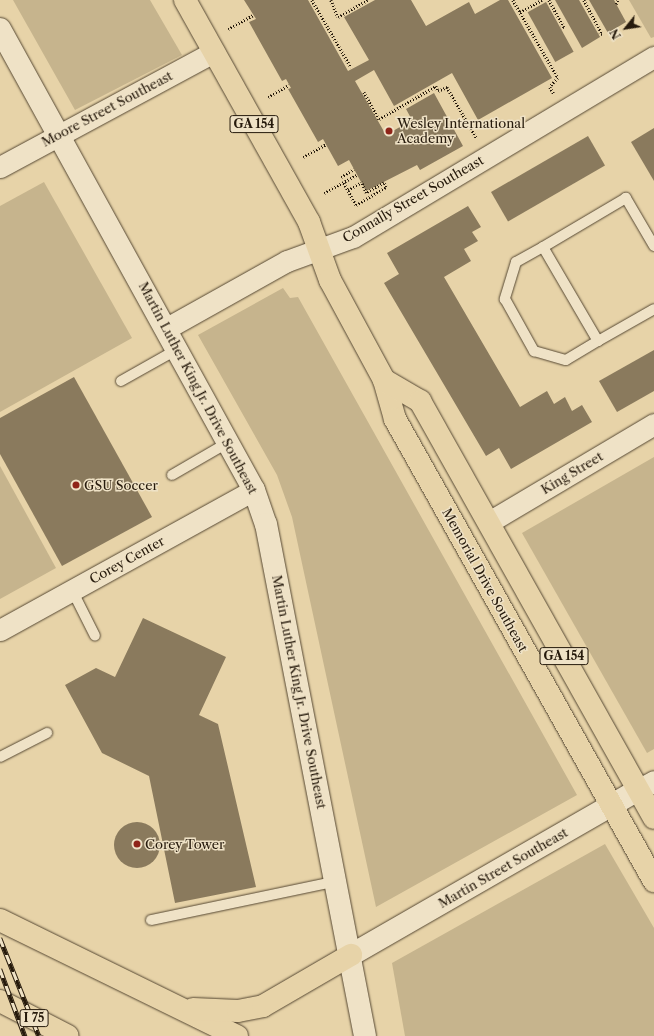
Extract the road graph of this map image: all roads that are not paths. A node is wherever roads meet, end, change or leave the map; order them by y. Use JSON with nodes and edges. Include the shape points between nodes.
{"nodes":[{"id":1,"x":185,"y":0,"type":"edge"},
{"id":2,"x":0,"y":30,"type":"edge"},
{"id":3,"x":214,"y":52,"type":"junction"},
{"id":4,"x":654,"y":57,"type":"edge"},
{"id":5,"x":59,"y":135,"type":"junction"},
{"id":6,"x":0,"y":167,"type":"edge"},
{"id":7,"x":654,"y":246,"type":"edge"},
{"id":8,"x":543,"y":247,"type":"junction"},
{"id":9,"x":320,"y":249,"type":"junction"},
{"id":10,"x":654,"y":309,"type":"edge"},
{"id":11,"x":167,"y":328,"type":"junction"},
{"id":12,"x":598,"y":341,"type":"junction"},
{"id":13,"x":178,"y":349,"type":"junction"},
{"id":14,"x":384,"y":380,"type":"junction"},
{"id":15,"x":121,"y":381,"type":"dead end"},
{"id":16,"x":654,"y":424,"type":"edge"},
{"id":17,"x":229,"y":442,"type":"junction"},
{"id":18,"x":172,"y":475,"type":"dead end"},
{"id":19,"x":254,"y":490,"type":"junction"},
{"id":20,"x":489,"y":522,"type":"junction"},
{"id":21,"x":72,"y":590,"type":"junction"},
{"id":22,"x":0,"y":630,"type":"edge"},
{"id":23,"x":95,"y":636,"type":"dead end"},
{"id":24,"x":47,"y":733,"type":"dead end"},
{"id":25,"x":0,"y":757,"type":"edge"},
{"id":26,"x":646,"y":786,"type":"edge"},
{"id":27,"x":612,"y":806,"type":"junction"},
{"id":28,"x":654,"y":818,"type":"edge"},
{"id":29,"x":337,"y":881,"type":"junction"},
{"id":30,"x":654,"y":881,"type":"edge"},
{"id":31,"x":0,"y":920,"type":"edge"},
{"id":32,"x":151,"y":920,"type":"dead end"},
{"id":33,"x":351,"y":955,"type":"junction"},
{"id":34,"x":0,"y":1001,"type":"edge"},
{"id":35,"x":180,"y":1008,"type":"junction"},
{"id":36,"x":68,"y":1036,"type":"edge"},
{"id":37,"x":237,"y":1036,"type":"edge"},
{"id":38,"x":365,"y":1036,"type":"edge"}],
"edges":[{"from":1,"to":3,"type":"main road","name":"Memorial Drive Southeast","number":"GA 154"},
{"from":2,"to":5,"type":"main road","name":"Martin Luther King Jr. Drive Southeast"},
{"from":3,"to":5,"type":"street","name":"Moore Street Southeast"},
{"from":3,"to":9,"type":"main road","name":"Memorial Drive Southeast","number":"GA 154","via":[[309,222]]},
{"from":4,"to":9,"type":"street","name":"Connally Street Southeast","via":[[353,237]]},
{"from":5,"to":6,"type":"street","name":"Moore Street Southeast"},
{"from":5,"to":11,"type":"main road","name":"Martin Luther King Jr. Drive Southeast"},
{"from":7,"to":8,"type":"lane","via":[[626,198]]},
{"from":8,"to":12,"type":"lane"},
{"from":8,"to":12,"type":"lane","via":[[516,262],[505,299],[534,350],[566,360]]},
{"from":9,"to":11,"type":"street","name":"Connally Street Southeast","via":[[287,261]]},
{"from":9,"to":14,"type":"main road","name":"Memorial Drive Southeast","number":"GA 154","via":[[330,280]]},
{"from":10,"to":12,"type":"lane"},
{"from":11,"to":13,"type":"main road","name":"Martin Luther King Jr. Drive Southeast"},
{"from":13,"to":15,"type":"lane"},
{"from":13,"to":17,"type":"main road","name":"Martin Luther King Jr. Drive Southeast"},
{"from":14,"to":20,"type":"main road","number":"GA 154","via":[[420,401]]},
{"from":14,"to":27,"type":"main road","name":"Memorial Drive Southeast","number":"GA 154","via":[[395,419]]},
{"from":16,"to":20,"type":"street","name":"King Street"},
{"from":17,"to":18,"type":"lane"},
{"from":17,"to":19,"type":"main road","name":"Martin Luther King Jr. Drive Southeast"},
{"from":19,"to":21,"type":"street","name":"Corey Center"},
{"from":19,"to":29,"type":"main road","name":"Martin Luther King Jr. Drive Southeast","via":[[266,524]]},
{"from":20,"to":26,"type":"main road","number":"GA 154"},
{"from":21,"to":22,"type":"street","name":"Corey Center"},
{"from":21,"to":23,"type":"lane"},
{"from":24,"to":25,"type":"lane"},
{"from":26,"to":27,"type":"main road","name":"Martin Street Southeast"},
{"from":26,"to":28,"type":"main road","number":"GA 154"},
{"from":27,"to":30,"type":"main road","name":"Memorial Drive Southeast","number":"GA 154"},
{"from":27,"to":33,"type":"main road","name":"Martin Street Southeast"},
{"from":29,"to":32,"type":"lane"},
{"from":29,"to":33,"type":"main road","name":"Martin Luther King Jr. Drive Southeast"},
{"from":31,"to":35,"type":"main road"},
{"from":33,"to":35,"type":"main road","via":[[263,1006],[238,1011]]},
{"from":33,"to":38,"type":"main road","name":"Martin Luther King Jr. Drive Southeast"},
{"from":34,"to":36,"type":"main road","number":"I 75"},
{"from":35,"to":37,"type":"main road"}]}
